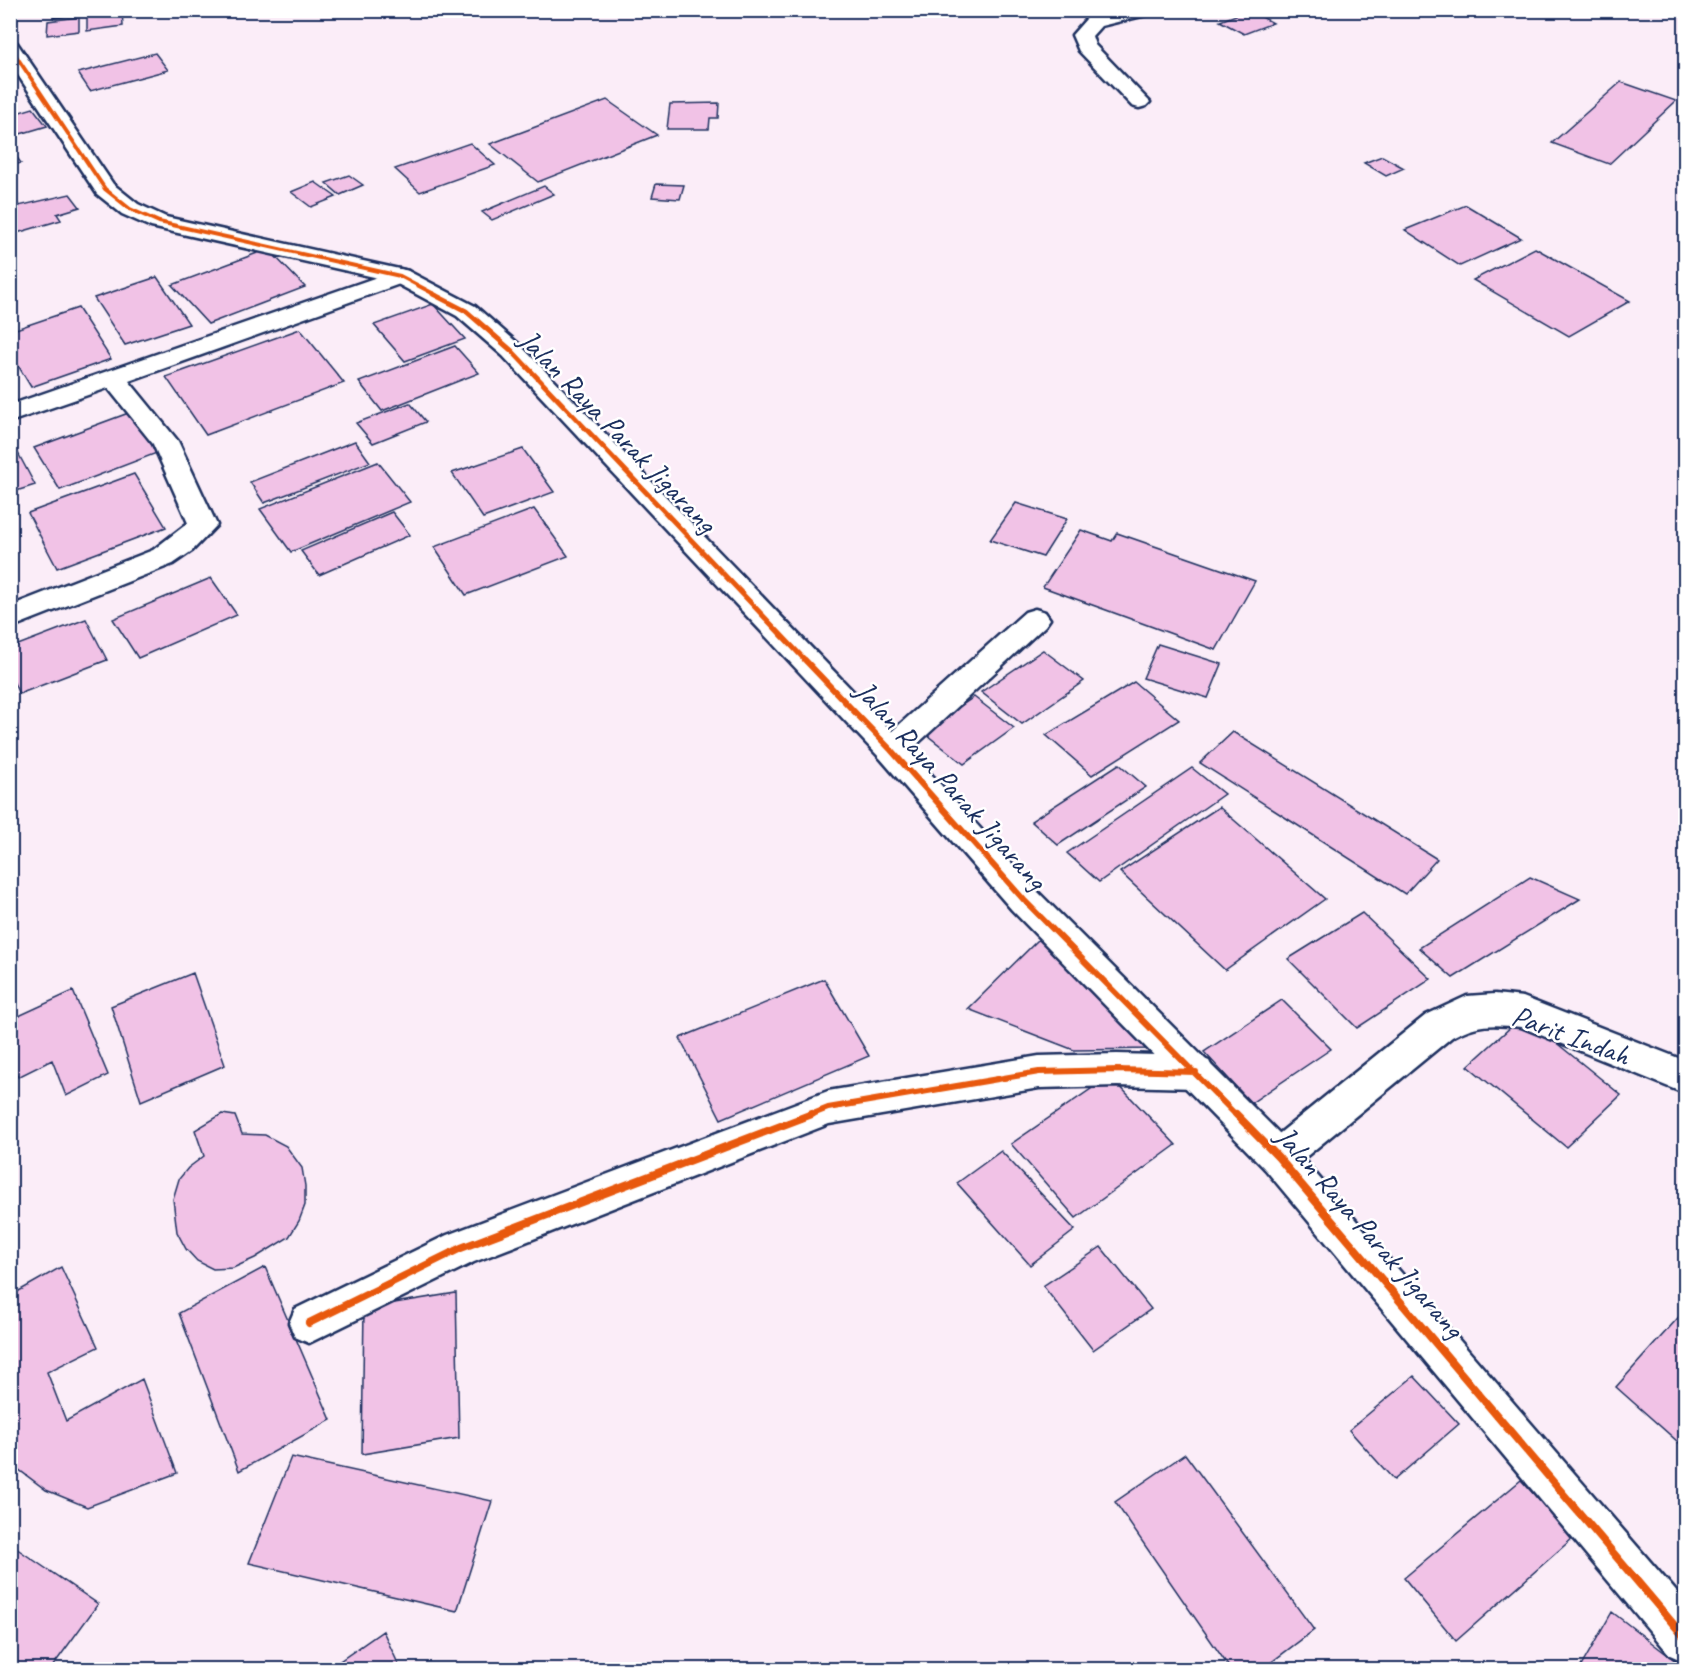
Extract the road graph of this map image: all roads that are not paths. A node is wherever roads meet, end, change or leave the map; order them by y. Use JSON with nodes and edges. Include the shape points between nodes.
{"nodes":[{"id":1,"x":1143,"y":10,"type":"edge"},
{"id":2,"x":10,"y":47,"type":"edge"},
{"id":3,"x":1138,"y":102,"type":"dead end"},
{"id":4,"x":400,"y":276,"type":"junction"},
{"id":5,"x":112,"y":377,"type":"junction"},
{"id":6,"x":10,"y":414,"type":"edge"},
{"id":7,"x":10,"y":618,"type":"edge"},
{"id":8,"x":1035,"y":619,"type":"dead end"},
{"id":9,"x":891,"y":750,"type":"junction"},
{"id":10,"x":1196,"y":1072,"type":"junction"},
{"id":11,"x":1686,"y":1078,"type":"edge"},
{"id":12,"x":1278,"y":1156,"type":"junction"},
{"id":13,"x":309,"y":1323,"type":"dead end"},
{"id":14,"x":1686,"y":1639,"type":"edge"}],
"edges":[{"from":1,"to":3,"type":"street","via":[[1094,22],[1082,35],[1086,47]]},
{"from":2,"to":4,"type":"street","name":"Jalan Raya Parak Jigarang","via":[[105,189],[130,209],[159,222]]},
{"from":4,"to":5,"type":"street"},
{"from":4,"to":9,"type":"street","name":"Jalan Raya Parak Jigarang","via":[[466,311],[512,351]]},
{"from":5,"to":6,"type":"street"},
{"from":5,"to":7,"type":"street","via":[[165,441],[203,525],[163,557]]},
{"from":8,"to":9,"type":"street"},
{"from":9,"to":10,"type":"street","name":"Jalan Raya Parak Jigarang","via":[[1024,900]]},
{"from":10,"to":12,"type":"street","name":"Jalan Raya Parak Jigarang"},
{"from":10,"to":13,"type":"street","via":[[1039,1072],[828,1108],[461,1248]]},
{"from":11,"to":12,"type":"street","name":"Parit Indah","via":[[1523,1012],[1467,1011],[1439,1026]]},
{"from":12,"to":14,"type":"street","name":"Jalan Raya Parak Jigarang"}]}
